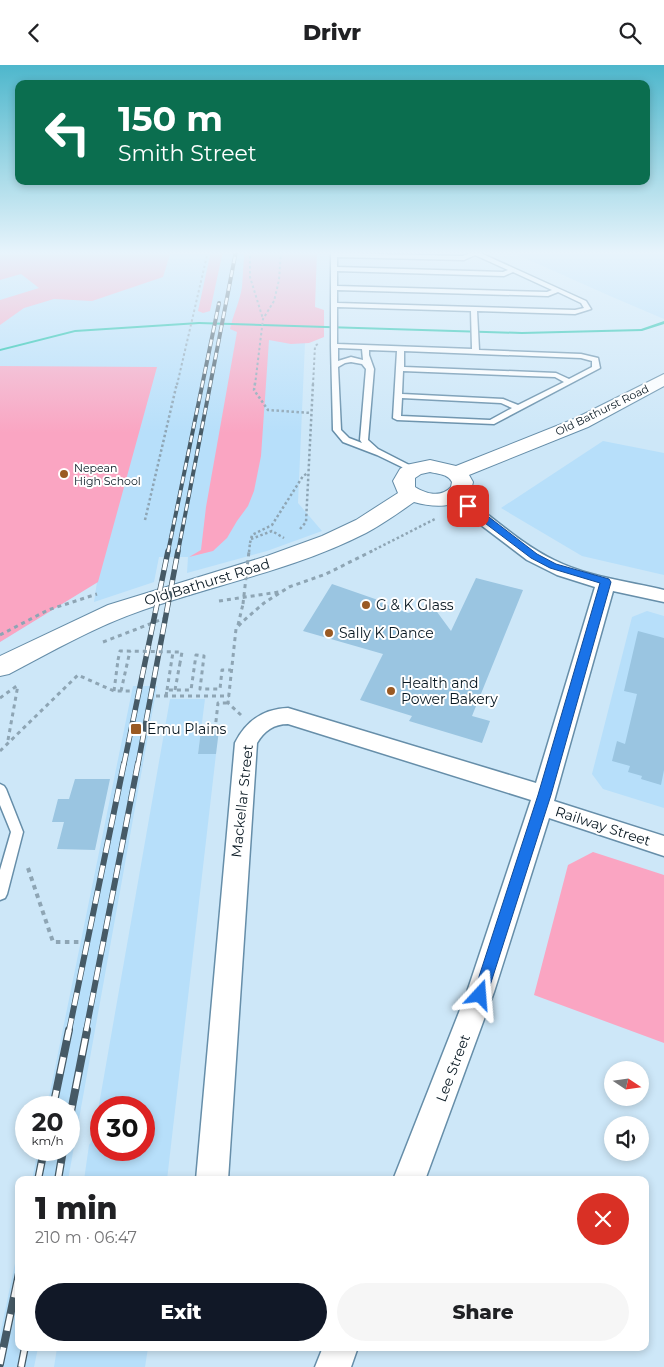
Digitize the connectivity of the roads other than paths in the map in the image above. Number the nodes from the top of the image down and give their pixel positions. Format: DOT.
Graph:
graph roads {
  1 [pos="334,312"];
  2 [pos="474,312"];
  3 [pos="334,346"];
  4 [pos="366,347"];
  5 [pos="401,349"];
  6 [pos="476,352"];
  7 [pos="369,365"];
  8 [pos="335,366"];
  9 [pos="400,369"];
  10 [pos="664,379"];
  11 [pos="570,382"];
  12 [pos="398,396"];
  13 [pos="517,408"];
  14 [pos="380,453"];
  15 [pos="413,469"];
  16 [pos="456,473"];
  17 [pos="412,494"];
  18 [pos="461,502"];
  19 [pos="606,582"];
  20 [pos="664,596"];
  21 [pos="0,667"];
  22 [pos="0,789"];
  23 [pos="543,800"];
  24 [pos="664,846"];
  25 [pos="0,894"];
  26 [pos="212,1176"];
  27 [pos="411,1176"];
  1 -- 3 [label="lane"];
  2 -- 6 [label="lane"];
  3 -- 4 [label="lane"];
  3 -- 8 [label="lane"];
  4 -- 5 [label="lane"];
  4 -- 7 [label="lane"];
  5 -- 6 [label="lane"];
  5 -- 9 [label="lane"];
  6 -- 11 [label="lane"];
  7 -- 8 [label="lane"];
  7 -- 14 [label="lane"];
  8 -- 14 [label="lane"];
  9 -- 11 [label="lane"];
  9 -- 12 [label="lane"];
  10 -- 16 [label="main road, Old Bathurst Road"];
  11 -- 13 [label="lane"];
  12 -- 13 [label="lane"];
  12 -- 13 [label="lane"];
  14 -- 15 [label="lane"];
  15 -- 16 [label="main road"];
  15 -- 17 [label="main road"];
  16 -- 18 [label="main road"];
  17 -- 18 [label="main road"];
  17 -- 21 [label="main road, Old Bathurst Road"];
  18 -- 19 [label="street"];
  19 -- 20 [label="street"];
  19 -- 23 [label="street, Lee Street"];
  22 -- 25 [label="lane"];
  23 -- 24 [label="street, Railway Street"];
  23 -- 26 [label="street, Mackellar Street"];
  23 -- 27 [label="street, Lee Street"];
}
